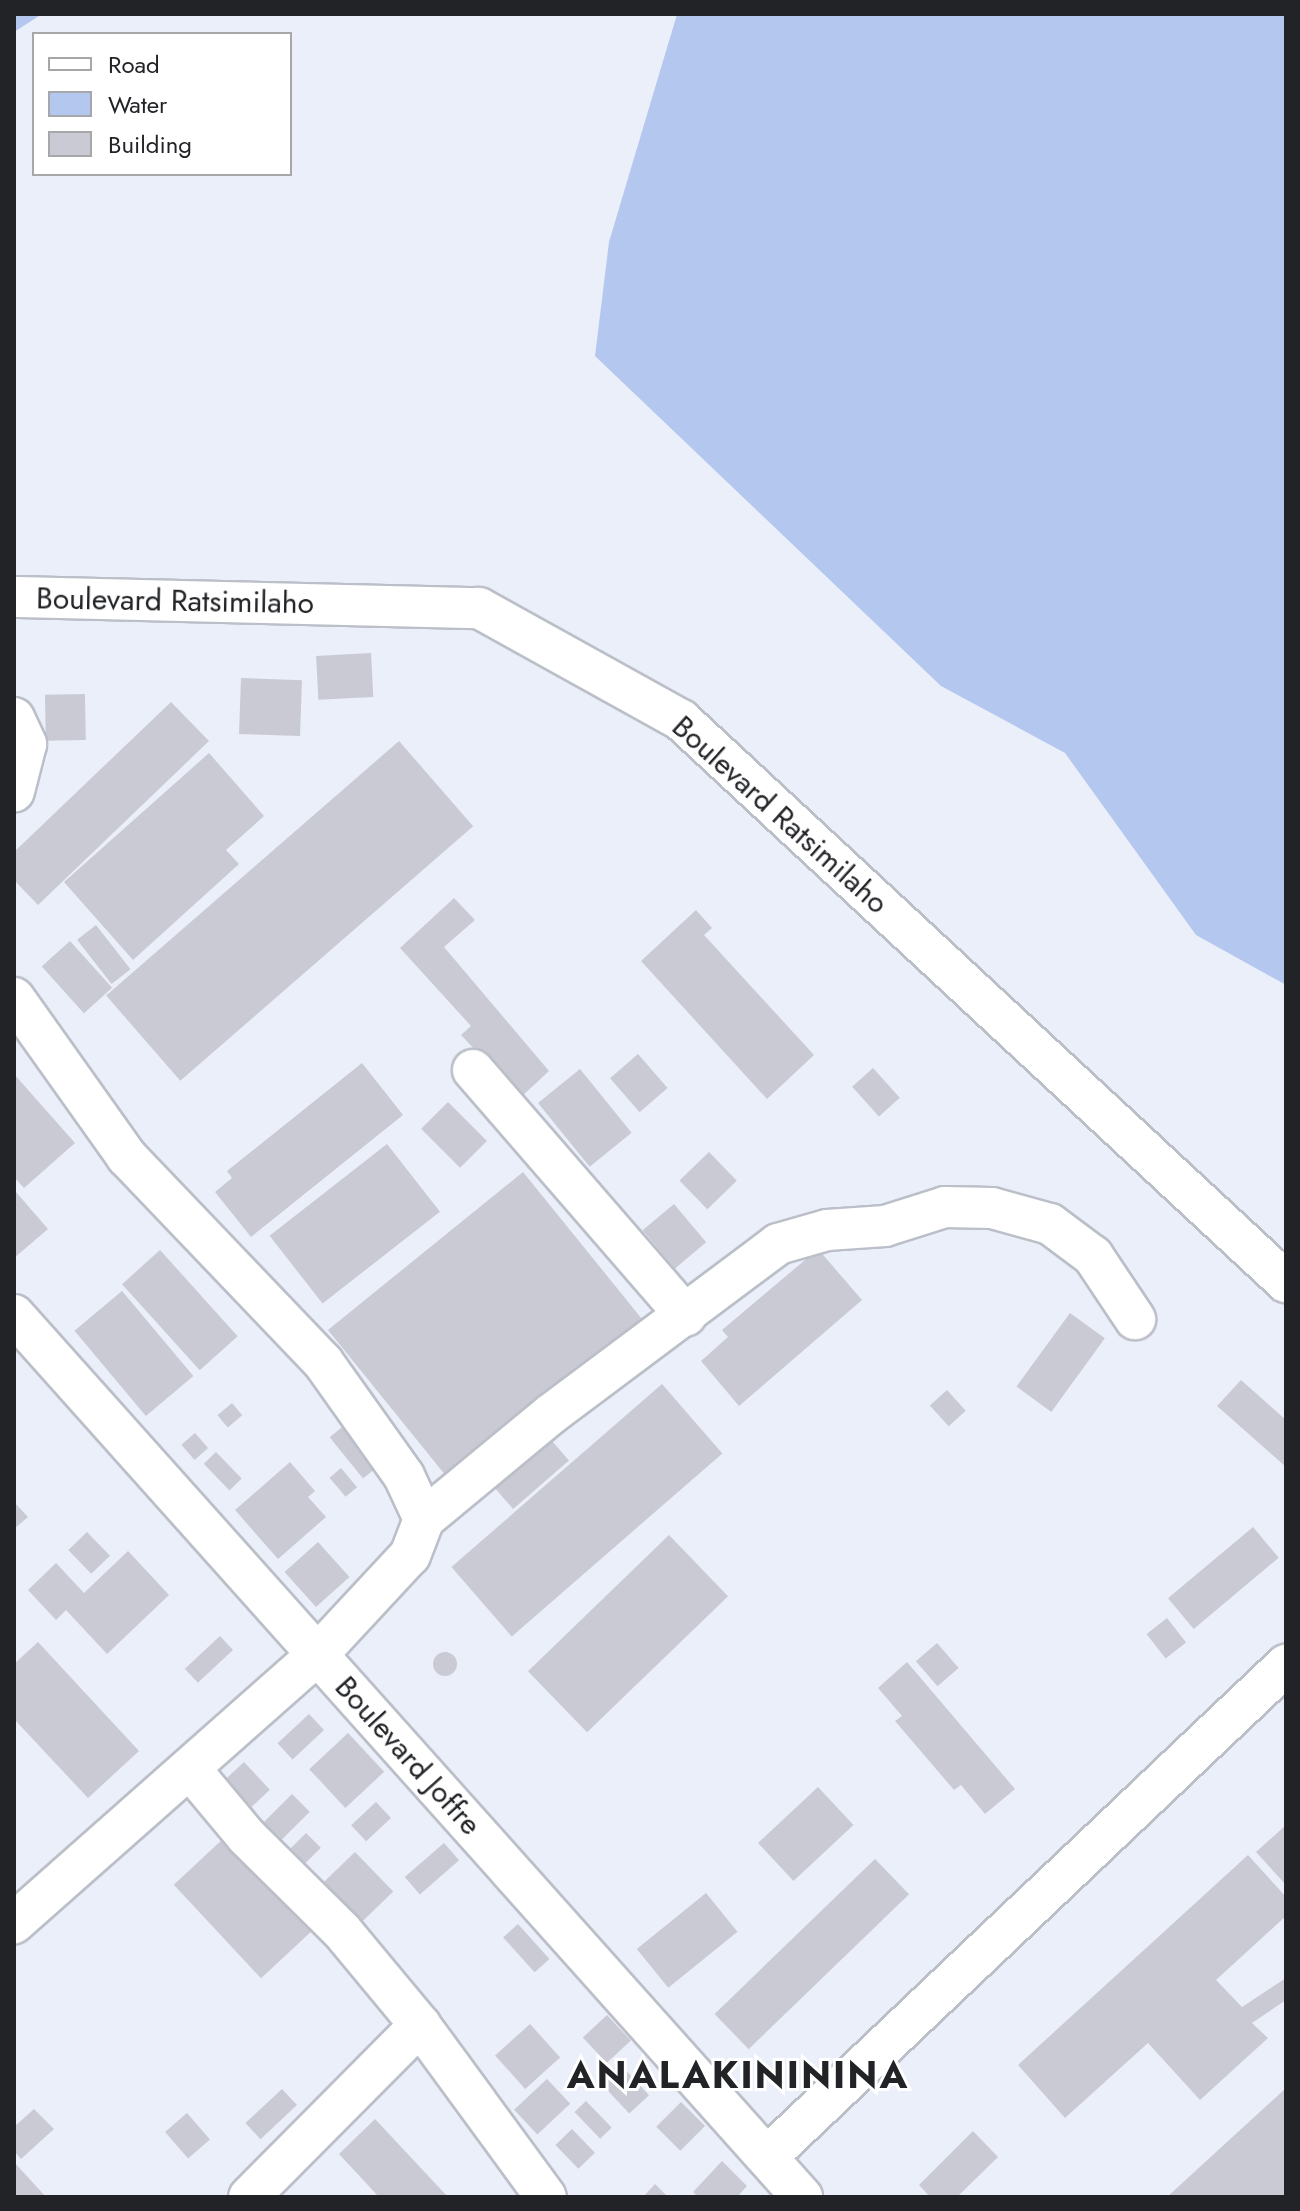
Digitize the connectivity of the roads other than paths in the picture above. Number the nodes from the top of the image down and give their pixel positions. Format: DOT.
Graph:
graph roads {
  1 [pos="14,597"];
  2 [pos="14,718"];
  3 [pos="14,791"];
  4 [pos="14,998"];
  5 [pos="473,1070"];
  6 [pos="1286,1282"];
  7 [pos="14,1315"];
  8 [pos="686,1316"];
  9 [pos="1135,1319"];
  10 [pos="424,1519"];
  11 [pos="317,1655"];
  12 [pos="1286,1665"];
  13 [pos="191,1770"];
  14 [pos="14,1923"];
  15 [pos="420,2025"];
  16 [pos="768,2156"];
  17 [pos="249,2197"];
  18 [pos="546,2197"];
  19 [pos="802,2197"];
  1 -- 6 [label="street, Boulevard Ratsimilaho"];
  2 -- 3 [label="street"];
  4 -- 10 [label="street"];
  5 -- 8 [label="street"];
  7 -- 11 [label="street, Boulevard Joffre"];
  8 -- 9 [label="street"];
  8 -- 10 [label="street"];
  10 -- 11 [label="street"];
  11 -- 13 [label="street"];
  11 -- 16 [label="street, Boulevard Joffre"];
  12 -- 16 [label="street"];
  13 -- 14 [label="street"];
  13 -- 15 [label="street"];
  15 -- 17 [label="street"];
  15 -- 18 [label="street"];
  16 -- 19 [label="street, Boulevard Joffre"];
}
